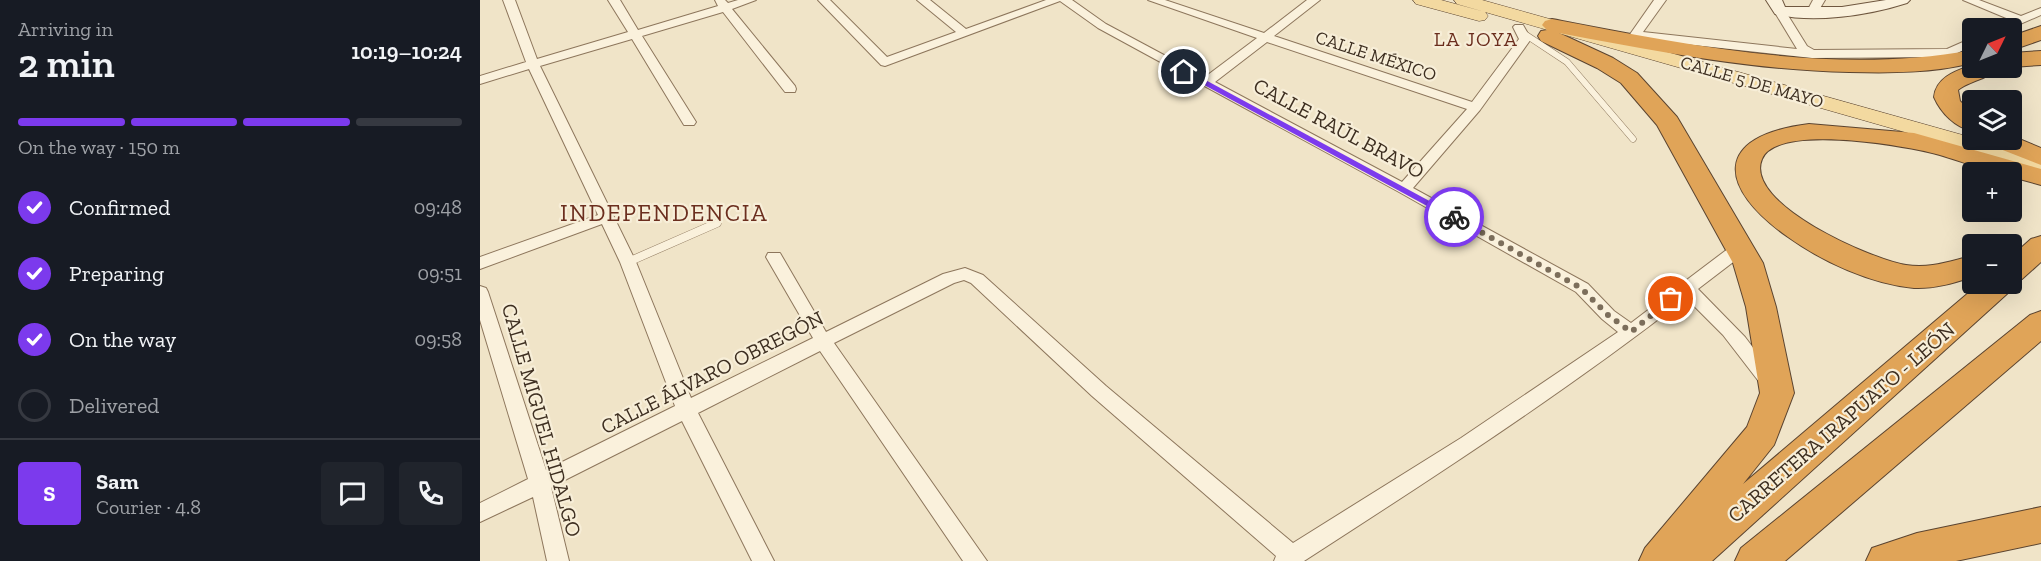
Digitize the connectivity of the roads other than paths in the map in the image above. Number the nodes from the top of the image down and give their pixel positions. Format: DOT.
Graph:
graph roads {
  1 [pos="509,0"];
  2 [pos="614,0"];
  3 [pos="750,0"];
  4 [pos="824,0"];
  5 [pos="923,0"];
  6 [pos="1056,0"];
  7 [pos="1065,0"];
  8 [pos="1154,0"];
  9 [pos="1314,0"];
  10 [pos="1422,0"];
  11 [pos="1463,0"];
  12 [pos="1660,0"];
  13 [pos="1902,0"];
  14 [pos="1969,0"];
  15 [pos="722,4"];
  16 [pos="1493,4"];
  17 [pos="1777,6"];
  18 [pos="1816,6"];
  19 [pos="2041,11"];
  20 [pos="2017,18"];
  21 [pos="2022,20"];
  22 [pos="1536,30"];
  23 [pos="2041,32"];
  24 [pos="964,33"];
  25 [pos="635,34"];
  26 [pos="1634,37"];
  27 [pos="1265,39"];
  28 [pos="2022,40"];
  29 [pos="1962,47"];
  30 [pos="1812,54"];
  31 [pos="1962,58"];
  32 [pos="2041,58"];
  33 [pos="2022,59"];
  34 [pos="533,64"];
  35 [pos="1962,75"];
  36 [pos="480,80"];
  37 [pos="1205,83"];
  38 [pos="790,89"];
  39 [pos="1475,107"];
  40 [pos="1962,115"];
  41 [pos="689,122"];
  42 [pos="1633,140"];
  43 [pos="1915,141"];
  44 [pos="2022,149"];
  45 [pos="2041,157"];
  46 [pos="2041,164"];
  47 [pos="2041,177"];
  48 [pos="1404,189"];
  49 [pos="608,217"];
  50 [pos="717,223"];
  51 [pos="2041,240"];
  52 [pos="2041,246"];
  53 [pos="2022,248"];
  54 [pos="1739,249"];
  55 [pos="774,257"];
  56 [pos="628,262"];
  57 [pos="480,263"];
  58 [pos="2022,263"];
  59 [pos="1962,269"];
  60 [pos="1685,288"];
  61 [pos="480,292"];
  62 [pos="1987,294"];
  63 [pos="2041,323"];
  64 [pos="1631,332"];
  65 [pos="823,341"];
  66 [pos="1777,393"];
  67 [pos="687,409"];
  68 [pos="540,484"];
  69 [pos="480,513"];
  70 [pos="2041,525"];
  71 [pos="1288,559"];
  72 [pos="558,561"];
  73 [pos="763,561"];
  74 [pos="976,561"];
  75 [pos="1659,561"];
  76 [pos="1683,561"];
  77 [pos="1755,561"];
  78 [pos="1886,561"];
  1 -- 34 [label="street"];
  2 -- 25 [label="street"];
  3 -- 15 [label="street"];
  4 -- 24 [label="street"];
  5 -- 24 [label="street"];
  6 -- 24 [label="street"];
  7 -- 37 [label="street, CALLE RAÚL BRAVO"];
  8 -- 27 [label="street, CALLE MÉXICO"];
  9 -- 27 [label="street"];
  10 -- 22 [label="main road, CALLE 5 DE MAYO"];
  11 -- 16 [label="main road, CALLE 5 DE MAYO"];
  12 -- 26 [label="street"];
  13 -- 18 [label="street"];
  14 -- 20 [label="street"];
  15 -- 25 [label="street"];
  15 -- 38 [label="street"];
  16 -- 22 [label="main road, CALLE 5 DE MAYO"];
  17 -- 18 [label="street"];
  17 -- 30 [label="street"];
  19 -- 21 [label="street"];
  22 -- 26 [label="highway"];
  22 -- 39 [label="street"];
  22 -- 42 [label="lane"];
  22 -- 43 [label="main road, CALLE 5 DE MAYO"];
  22 -- 46 [label="main road, CALLE 5 DE MAYO"];
  22 -- 54 [label="highway"];
  23 -- 28 [label="highway"];
  25 -- 34 [label="street"];
  25 -- 41 [label="street"];
  26 -- 30 [label="street"];
  26 -- 31 [label="highway"];
  27 -- 37 [label="street"];
  27 -- 39 [label="street, CALLE MÉXICO"];
  29 -- 30 [label="street"];
  32 -- 33 [label="highway"];
  34 -- 36 [label="street"];
  34 -- 49 [label="street"];
  35 -- 40 [label="highway"];
  37 -- 48 [label="street, CALLE RAÚL BRAVO"];
  39 -- 48 [label="street"];
  43 -- 47 [label="highway"];
  43 -- 59 [label="highway"];
  44 -- 45 [label="highway"];
  48 -- 64 [label="street, CALLE RAÚL BRAVO"];
  49 -- 56 [label="street"];
  49 -- 57 [label="street"];
  50 -- 56 [label="lane"];
  51 -- 53 [label="highway"];
  52 -- 58 [label="highway"];
  54 -- 60 [label="street"];
  54 -- 66 [label="highway"];
  55 -- 65 [label="street"];
  56 -- 67 [label="street"];
  60 -- 64 [label="street"];
  60 -- 66 [label="street"];
  61 -- 68 [label="street, CALLE MIGUEL HIDALGO"];
  62 -- 76 [label="highway, CARRETERA IRAPUATO - LEÓN"];
  63 -- 77 [label="highway"];
  64 -- 71 [label="street"];
  65 -- 67 [label="street, CALLE ÁLVARO OBREGÓN"];
  65 -- 71 [label="street, CALLE ÁLVARO OBREGÓN"];
  65 -- 74 [label="street"];
  66 -- 75 [label="highway"];
  67 -- 68 [label="street, CALLE ÁLVARO OBREGÓN"];
  67 -- 73 [label="street"];
  68 -- 69 [label="street, CALLE ÁLVARO OBREGÓN"];
  68 -- 72 [label="street, CALLE MIGUEL HIDALGO"];
  70 -- 78 [label="highway"];
}
